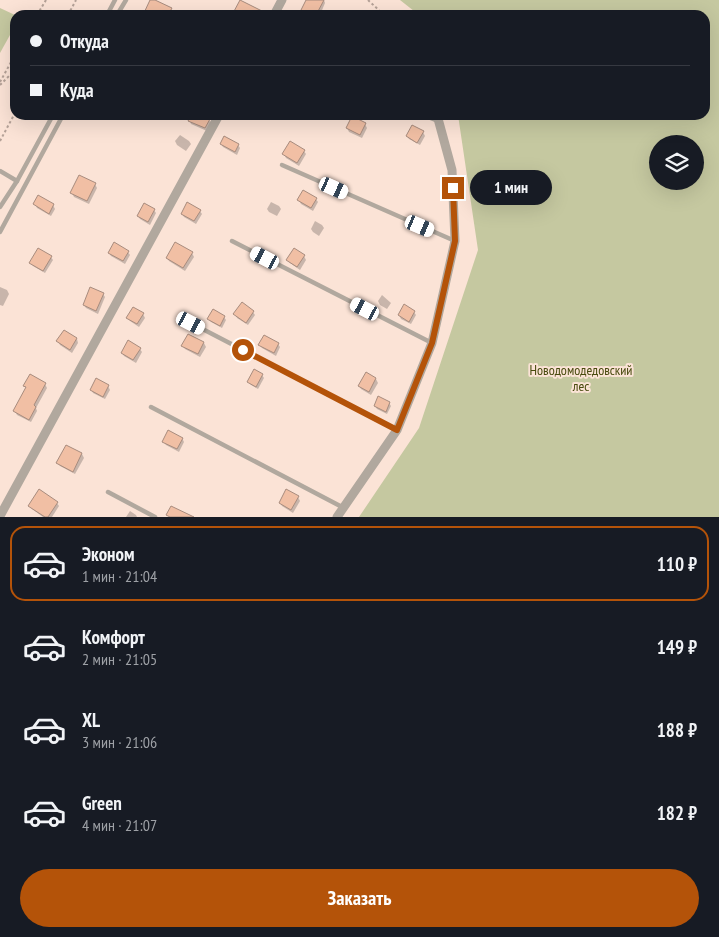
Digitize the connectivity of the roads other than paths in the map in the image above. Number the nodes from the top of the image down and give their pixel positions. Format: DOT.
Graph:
graph roads {
  1 [pos="49,120"];
  2 [pos="60,120"];
  3 [pos="216,120"];
  4 [pos="439,120"];
  5 [pos="282,165"];
  6 [pos="0,171"];
  7 [pos="17,181"];
  8 [pos="0,207"];
  9 [pos="0,232"];
  10 [pos="232,241"];
  11 [pos="455,241"];
  12 [pos="191,323"];
  13 [pos="432,343"];
  14 [pos="151,407"];
  15 [pos="397,430"];
  16 [pos="108,492"];
  17 [pos="344,508"];
  18 [pos="0,516"];
  19 [pos="154,517"];
  20 [pos="338,517"];
  1 -- 7 [label="lane"];
  2 -- 9 [label="lane"];
  3 -- 18 [label="street"];
  4 -- 11 [label="street"];
  5 -- 11 [label="lane"];
  6 -- 7 [label="lane"];
  7 -- 8 [label="lane"];
  10 -- 13 [label="lane"];
  11 -- 13 [label="street"];
  12 -- 15 [label="lane"];
  13 -- 15 [label="street"];
  14 -- 17 [label="lane"];
  15 -- 17 [label="street"];
  16 -- 19 [label="lane"];
  17 -- 20 [label="street"];
}
